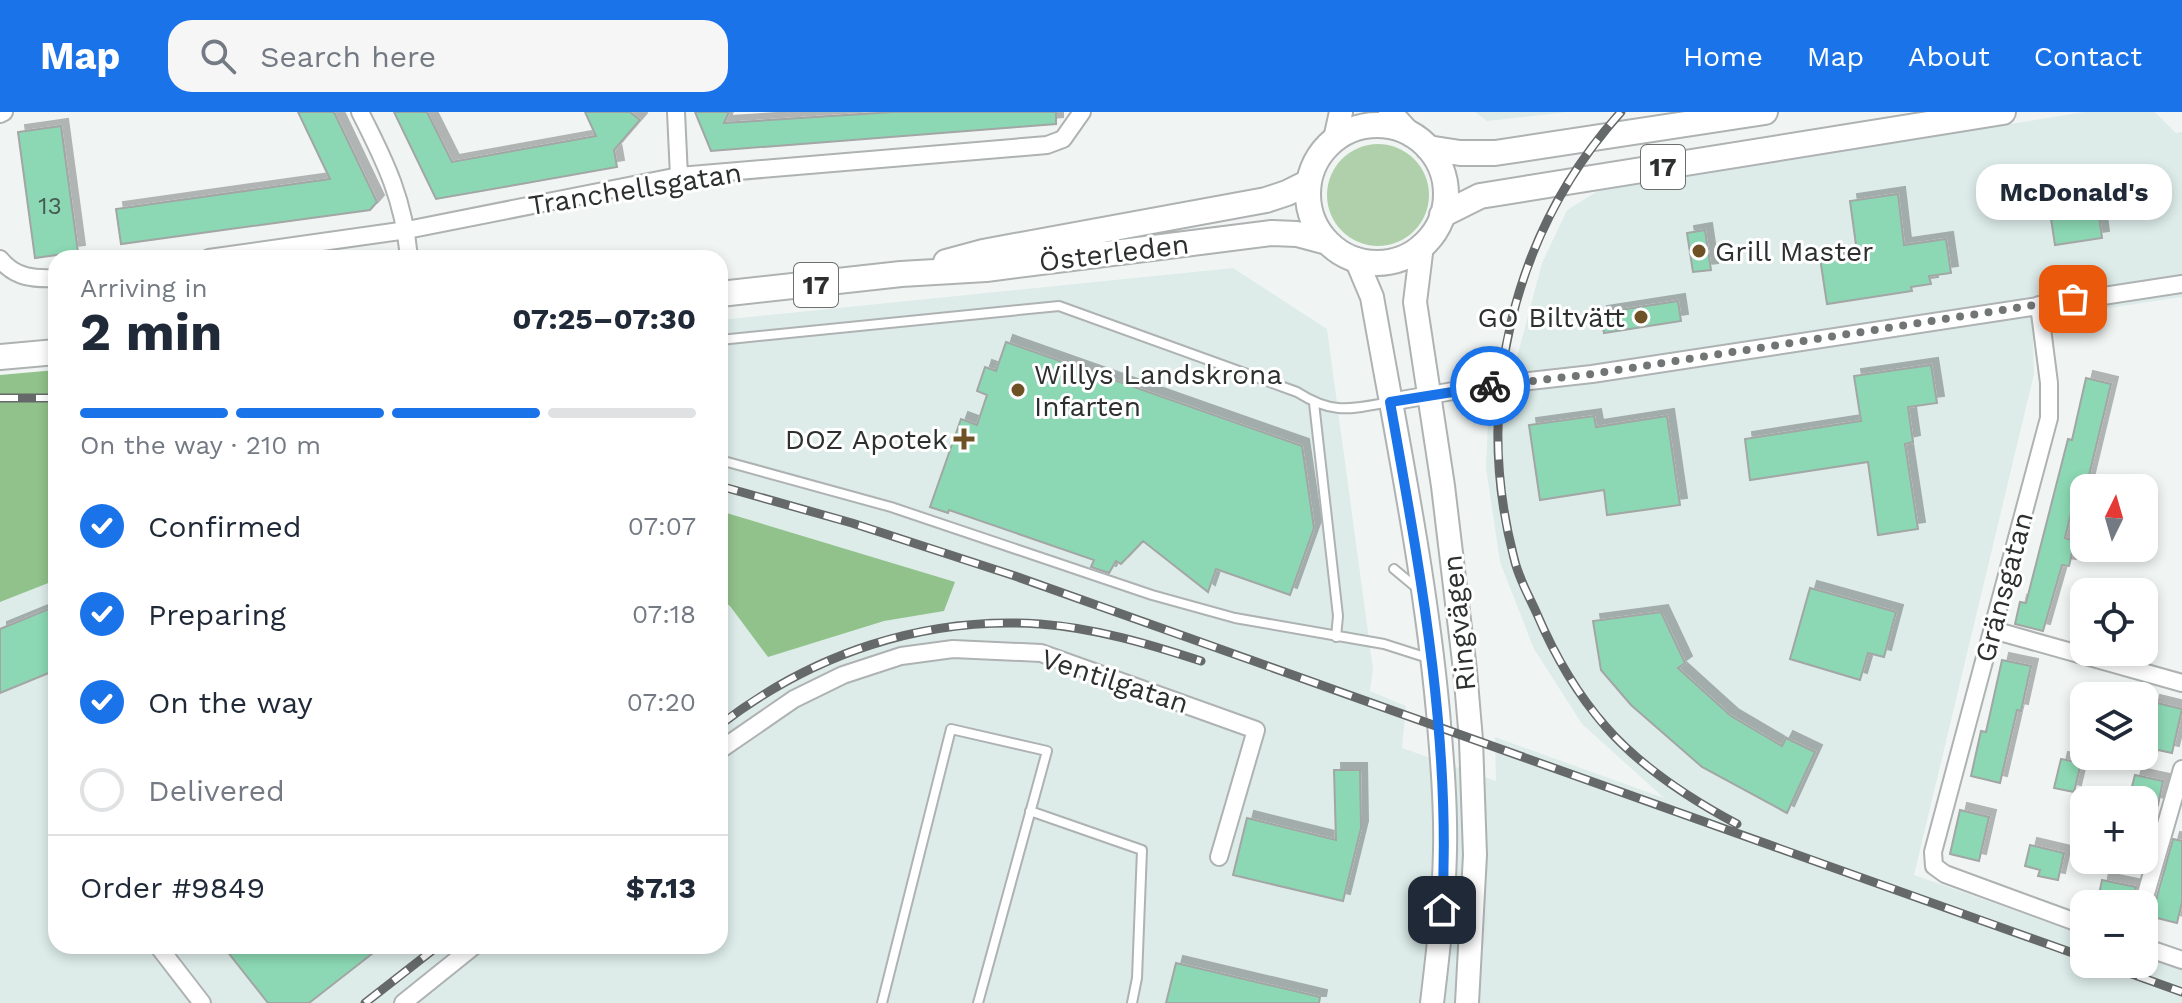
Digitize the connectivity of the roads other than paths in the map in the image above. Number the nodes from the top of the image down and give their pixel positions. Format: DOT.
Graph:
graph roads {
  1 [pos="360,112"];
  2 [pos="676,112"];
  3 [pos="1082,112"];
  4 [pos="1341,112"];
  5 [pos="1390,112"];
  6 [pos="1765,112"];
  7 [pos="2003,112"];
  8 [pos="1335,139"];
  9 [pos="1419,141"];
  10 [pos="679,176"];
  11 [pos="1309,182"];
  12 [pos="1442,215"];
  13 [pos="407,230"];
  14 [pos="1327,242"];
  15 [pos="1422,245"];
  16 [pos="266,250"];
  17 [pos="408,250"];
  18 [pos="0,259"];
  19 [pos="1356,259"];
  20 [pos="901,274"];
  21 [pos="48,278"];
  22 [pos="2182,284"];
  23 [pos="728,293"];
  24 [pos="2039,305"];
  25 [pos="728,339"];
  26 [pos="48,353"];
  27 [pos="0,357"];
  28 [pos="1429,396"];
  29 [pos="1390,402"];
  30 [pos="1314,403"];
  31 [pos="728,462"];
  32 [pos="1394,569"];
  33 [pos="1424,596"];
  34 [pos="1993,630"];
  35 [pos="1336,637"];
  36 [pos="1433,660"];
  37 [pos="2182,683"];
  38 [pos="728,744"];
  39 [pos="2182,769"];
  40 [pos="1030,811"];
  41 [pos="1219,857"];
  42 [pos="2147,890"];
  43 [pos="2070,920"];
  44 [pos="2158,952"];
  45 [pos="164,954"];
  46 [pos="464,954"];
  47 [pos="2182,960"];
  48 [pos="202,1003"];
  49 [pos="403,1003"];
  50 [pos="882,1003"];
  51 [pos="978,1003"];
  52 [pos="1132,1003"];
  53 [pos="1432,1003"];
  54 [pos="1467,1003"];
  1 -- 13 [label="street"];
  2 -- 10 [label="street"];
  3 -- 10 [label="street, Tranchellsgatan"];
  4 -- 8 [label="main road"];
  5 -- 9 [label="main road"];
  6 -- 9 [label="main road, 17"];
  7 -- 12 [label="main road, 17"];
  8 -- 9 [label="main road, 17"];
  8 -- 11 [label="main road"];
  9 -- 12 [label="main road"];
  10 -- 13 [label="street, Tranchellsgatan"];
  11 -- 14 [label="main road"];
  11 -- 20 [label="main road, Österleden / 17"];
  12 -- 15 [label="main road, 17"];
  13 -- 16 [label="street, Tranchellsgatan"];
  13 -- 17 [label="street"];
  14 -- 19 [label="main road, 17"];
  14 -- 20 [label="main road, Österleden / 17"];
  15 -- 19 [label="main road, 17"];
  15 -- 28 [label="main road, Ringvägen"];
  18 -- 21 [label="street"];
  19 -- 29 [label="main road, Ringvägen"];
  20 -- 23 [label="main road, Österleden / 17"];
  22 -- 24 [label="street"];
  24 -- 28 [label="street"];
  24 -- 34 [label="street, Gränsgatan"];
  25 -- 30 [label="lane"];
  26 -- 27 [label="main road"];
  28 -- 29 [label="street"];
  28 -- 54 [label="main road, Ringvägen"];
  29 -- 30 [label="lane"];
  29 -- 33 [label="main road, Ringvägen"];
  30 -- 35 [label="lane"];
  31 -- 35 [label="lane"];
  32 -- 33 [label="lane"];
  33 -- 36 [label="main road, Ringvägen"];
  34 -- 37 [label="street"];
  34 -- 43 [label="street, Gränsgatan"];
  35 -- 36 [label="lane"];
  36 -- 53 [label="main road, Ringvägen"];
  38 -- 41 [label="street, Ventilgatan"];
  39 -- 42 [label="street"];
  40 -- 50 [label="lane"];
  40 -- 51 [label="lane"];
  40 -- 52 [label="lane"];
  44 -- 47 [label="street"];
  45 -- 48 [label="street"];
  46 -- 49 [label="street"];
}
